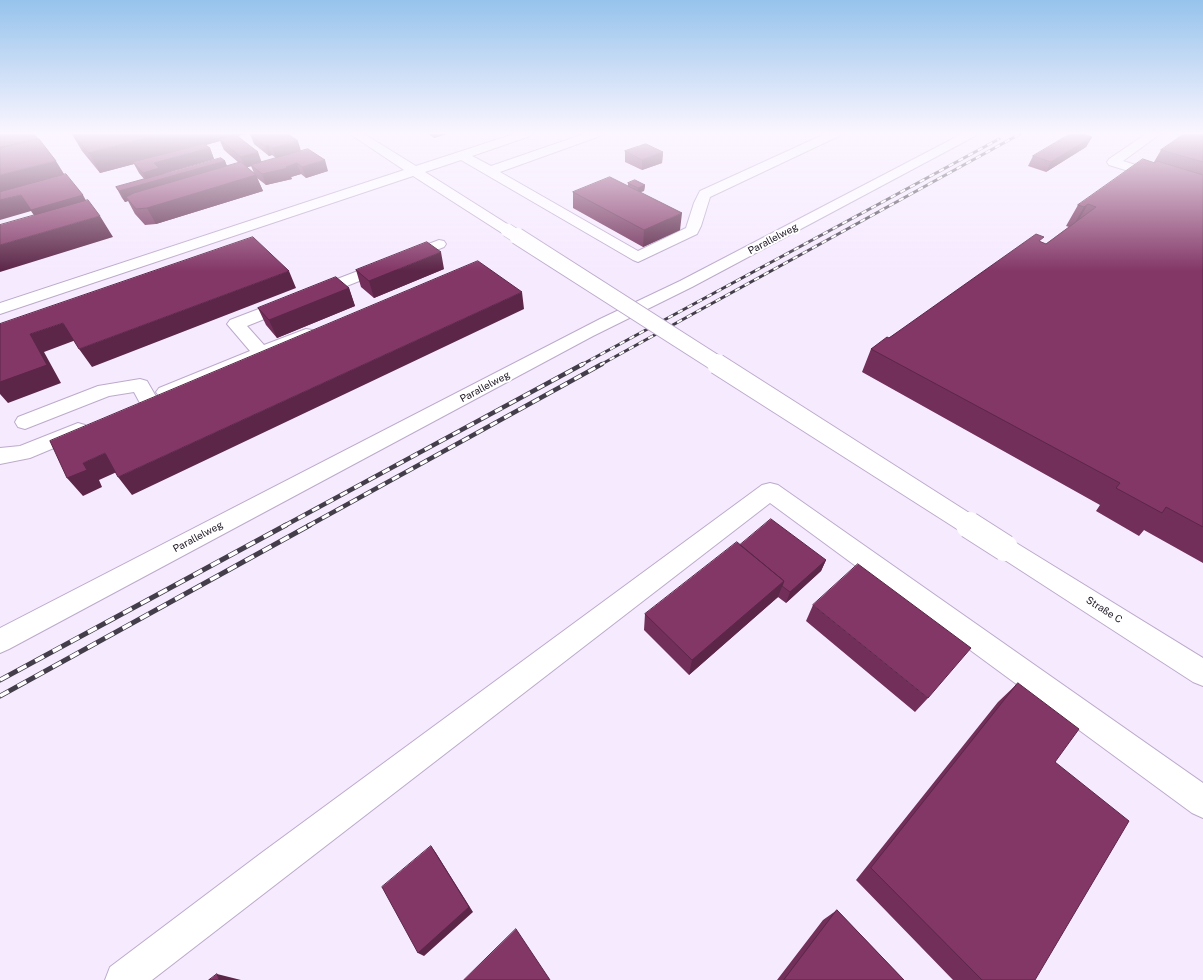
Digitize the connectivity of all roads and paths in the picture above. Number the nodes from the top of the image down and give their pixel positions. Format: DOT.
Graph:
graph roads {
  1 [pos="388,180"];
  2 [pos="428,180"];
  3 [pos="504,180"];
  4 [pos="736,180"];
  5 [pos="884,180"];
  6 [pos="1170,180"];
  7 [pos="1203,190"];
  8 [pos="439,244"];
  9 [pos="0,309"];
  10 [pos="319,329"];
  11 [pos="261,352"];
  12 [pos="25,422"];
  13 [pos="96,422"];
  14 [pos="3,458"];
  15 [pos="0,641"];
  16 [pos="1203,673"];
  17 [pos="1203,802"];
  18 [pos="123,980"];
  1 -- 9 [label="street"];
  2 -- 16 [label="street, Straße C, bridge"];
  3 -- 4 [label="street"];
  5 -- 15 [label="street, Parallelweg"];
  6 -- 7 [label="street"];
  8 -- 11 [label="street"];
  10 -- 11 [label="street"];
  11 -- 12 [label="street"];
  13 -- 14 [label="street"];
  17 -- 18 [label="street"];
}
